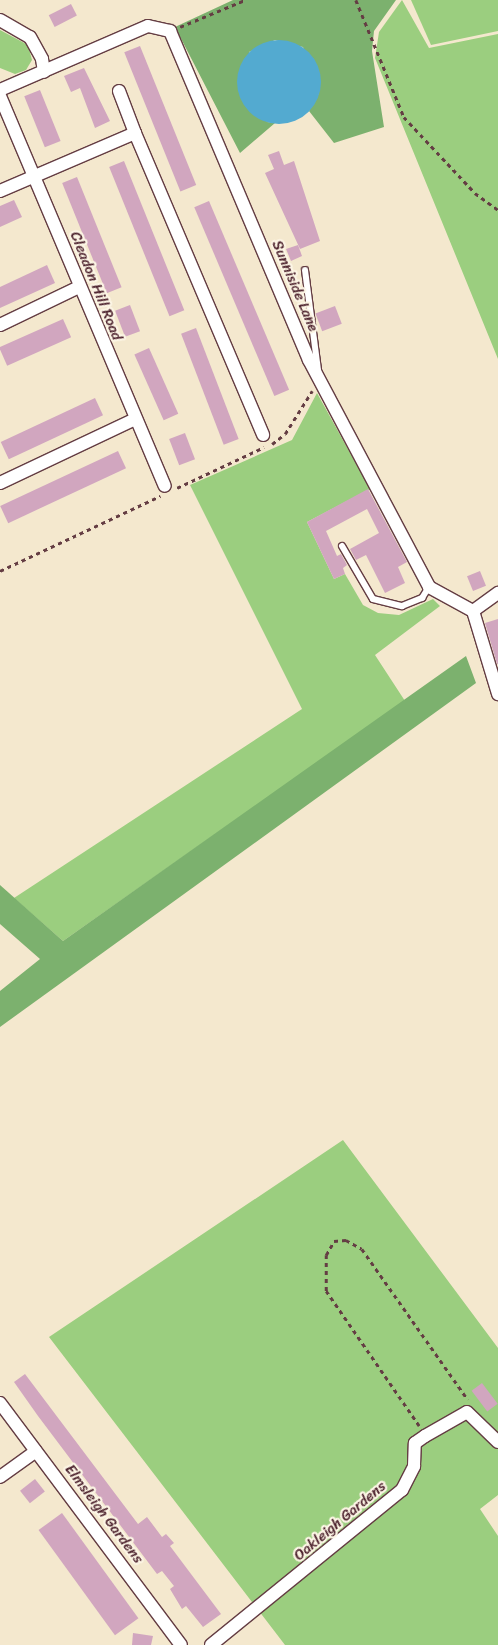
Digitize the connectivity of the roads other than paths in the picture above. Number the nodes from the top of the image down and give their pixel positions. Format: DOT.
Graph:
graph roads {
  1 [pos="0,20"];
  2 [pos="44,72"];
  3 [pos="0,90"];
  4 [pos="119,91"];
  5 [pos="0,96"];
  6 [pos="135,132"];
  7 [pos="34,175"];
  8 [pos="0,191"];
  9 [pos="305,270"];
  10 [pos="80,287"];
  11 [pos="0,325"];
  12 [pos="318,376"];
  13 [pos="133,420"];
  14 [pos="263,435"];
  15 [pos="0,483"];
  16 [pos="165,486"];
  17 [pos="342,546"];
  18 [pos="430,587"];
  19 [pos="498,593"];
  20 [pos="473,611"];
  21 [pos="498,694"];
  22 [pos="0,1403"];
  23 [pos="498,1442"];
  24 [pos="36,1451"];
  25 [pos="0,1477"];
  26 [pos="181,1645"];
  27 [pos="211,1645"];
  1 -- 2 [label="street"];
  2 -- 3 [label="street"];
  2 -- 12 [label="street, Sunniside Lane"];
  4 -- 6 [label="street"];
  5 -- 7 [label="street, Cleadon Hill Road"];
  6 -- 7 [label="street"];
  6 -- 14 [label="street"];
  7 -- 8 [label="street"];
  7 -- 10 [label="street, Cleadon Hill Road"];
  9 -- 12 [label="lane"];
  10 -- 11 [label="street"];
  10 -- 13 [label="street, Cleadon Hill Road"];
  12 -- 18 [label="street, Sunniside Lane"];
  13 -- 15 [label="street"];
  13 -- 16 [label="street, Cleadon Hill Road"];
  17 -- 18 [label="lane"];
  18 -- 20 [label="street"];
  19 -- 20 [label="street"];
  20 -- 21 [label="street"];
  22 -- 24 [label="street, Elmsleigh Gardens"];
  23 -- 27 [label="street, Oakleigh Gardens"];
  24 -- 25 [label="street"];
  24 -- 26 [label="street, Elmsleigh Gardens"];
}
